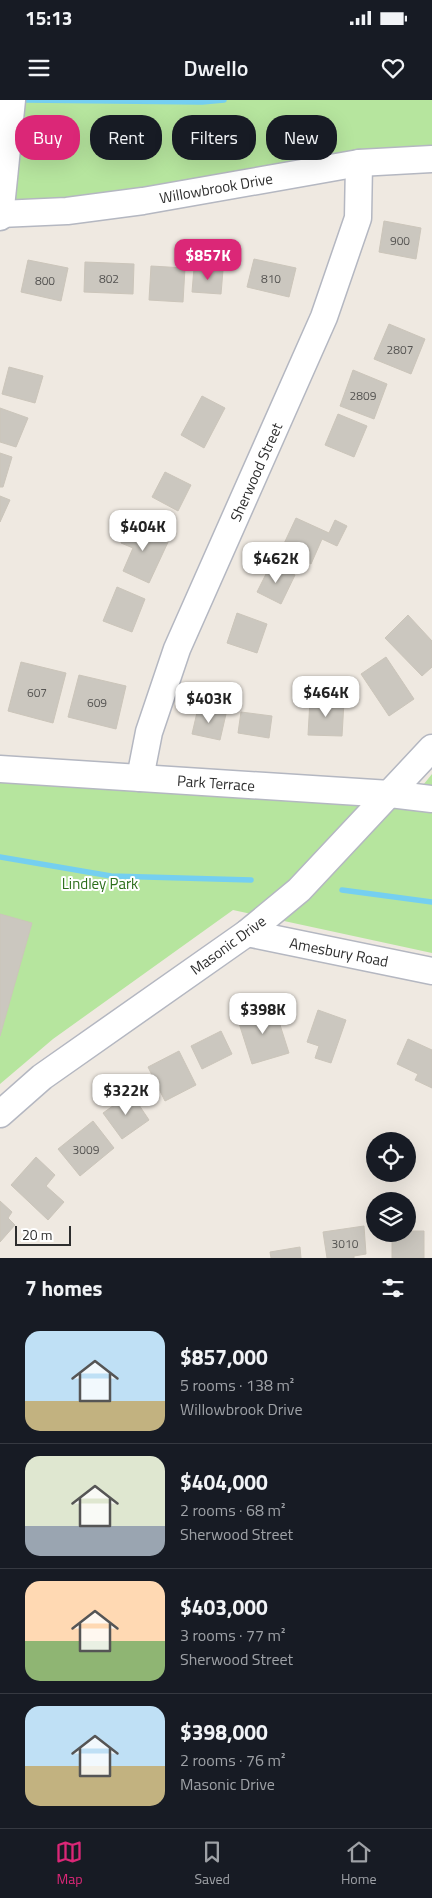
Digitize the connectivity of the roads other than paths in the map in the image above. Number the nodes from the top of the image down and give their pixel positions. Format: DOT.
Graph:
graph roads {
  1 [pos="12,106"];
  2 [pos="432,158"];
  3 [pos="359,163"];
  4 [pos="0,215"];
  5 [pos="432,748"];
  6 [pos="0,769"];
  7 [pos="140,778"];
  8 [pos="390,794"];
  9 [pos="432,799"];
  10 [pos="247,933"];
  11 [pos="432,971"];
  12 [pos="0,1114"];
  1 -- 4 [label="street"];
  2 -- 3 [label="street, Willowbrook Drive"];
  3 -- 4 [label="street, Willowbrook Drive"];
  3 -- 7 [label="street, Sherwood Street"];
  5 -- 8 [label="street, Masonic Drive"];
  6 -- 7 [label="street, Park Terrace"];
  7 -- 8 [label="street, Park Terrace"];
  8 -- 9 [label="street, Park Terrace"];
  8 -- 10 [label="street, Masonic Drive"];
  10 -- 11 [label="street, Amesbury Road"];
  10 -- 12 [label="street, Masonic Drive"];
}
